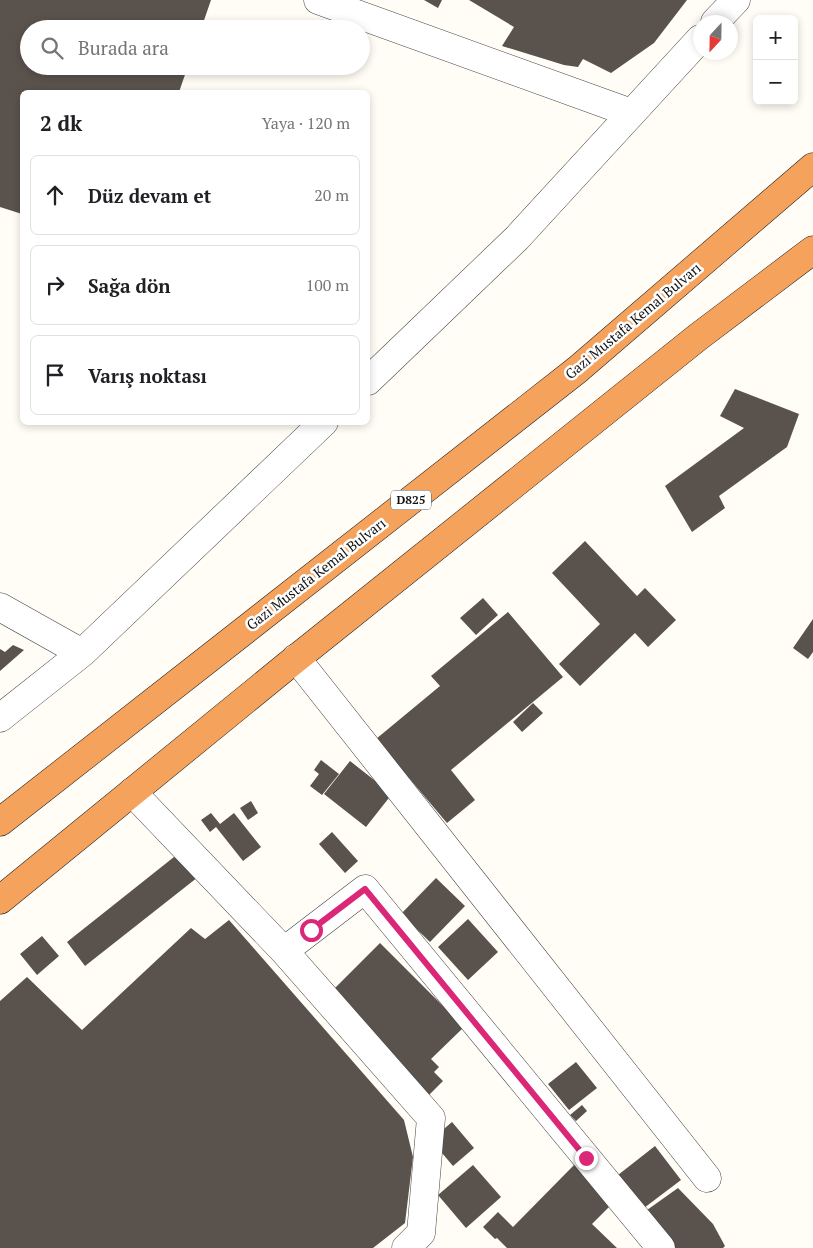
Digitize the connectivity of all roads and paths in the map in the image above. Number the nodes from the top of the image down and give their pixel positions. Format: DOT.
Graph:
graph roads {
  1 [pos="318,0"];
  2 [pos="736,0"];
  3 [pos="722,15"];
  4 [pos="693,46"];
  5 [pos="631,113"];
  6 [pos="813,167"];
  7 [pos="813,250"];
  8 [pos="370,379"];
  9 [pos="321,425"];
  10 [pos="0,607"];
  11 [pos="82,653"];
  12 [pos="296,658"];
  13 [pos="0,718"];
  14 [pos="132,792"];
  15 [pos="0,822"];
  16 [pos="0,900"];
  17 [pos="284,951"];
  18 [pos="707,1178"];
  19 [pos="406,1248"];
  20 [pos="660,1248"];
  1 -- 5 [label="street"];
  2 -- 3 [label="street"];
  4 -- 5 [label="street"];
  5 -- 8 [label="street"];
  6 -- 15 [label="highway, Gazi Mustafa Kemal Bulvarı / D825"];
  7 -- 12 [label="highway"];
  9 -- 11 [label="street"];
  10 -- 11 [label="street"];
  11 -- 13 [label="street"];
  12 -- 14 [label="highway"];
  12 -- 18 [label="street"];
  14 -- 16 [label="highway"];
  14 -- 17 [label="street"];
  17 -- 19 [label="street"];
  17 -- 20 [label="street"];
}
